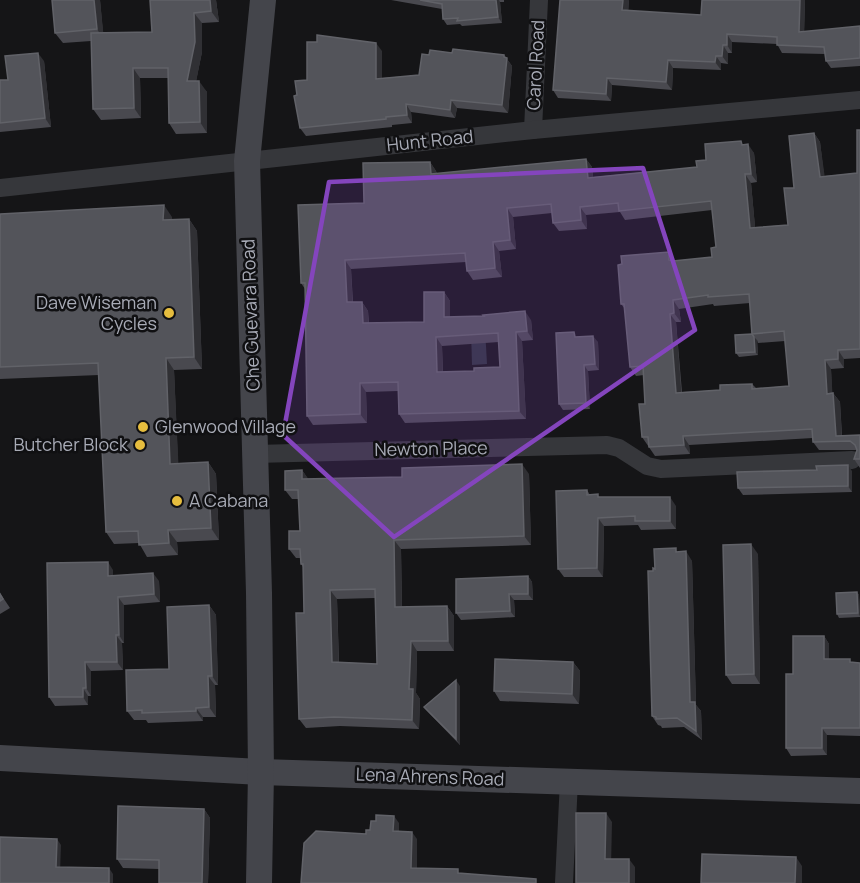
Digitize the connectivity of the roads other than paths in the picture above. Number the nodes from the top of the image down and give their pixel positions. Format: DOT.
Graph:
graph roads {
  1 [pos="263,0"];
  2 [pos="539,0"];
  3 [pos="860,100"];
  4 [pos="533,130"];
  5 [pos="247,161"];
  6 [pos="0,188"];
  7 [pos="255,454"];
  8 [pos="852,460"];
  9 [pos="0,758"];
  10 [pos="261,772"];
  11 [pos="569,781"];
  12 [pos="860,791"];
  13 [pos="259,883"];
  14 [pos="564,883"];
  1 -- 5 [label="main road, Che Guevara Road"];
  2 -- 4 [label="street, Carol Road"];
  3 -- 4 [label="street, Hunt Road"];
  4 -- 5 [label="street, Hunt Road"];
  5 -- 6 [label="street, Hunt Road"];
  5 -- 7 [label="main road, Che Guevara Road"];
  7 -- 8 [label="street, Newton Place"];
  7 -- 10 [label="main road, Che Guevara Road"];
  9 -- 10 [label="main road, Lena Ahrens Road"];
  10 -- 11 [label="main road, Lena Ahrens Road"];
  10 -- 13 [label="main road, Che Guevara Road"];
  11 -- 12 [label="main road, Lena Ahrens Road"];
  11 -- 14 [label="street"];
}
